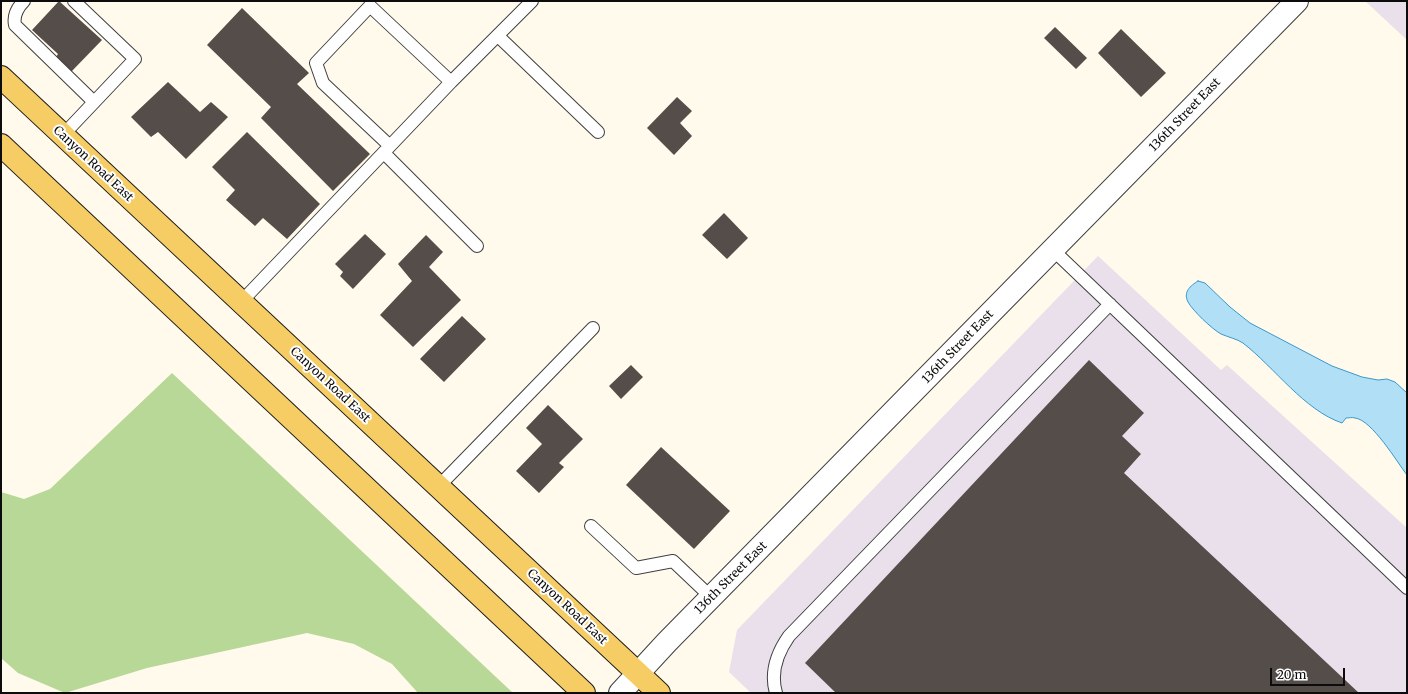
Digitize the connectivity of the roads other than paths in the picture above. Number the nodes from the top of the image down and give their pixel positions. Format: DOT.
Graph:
graph roads {
  1 [pos="24,1"];
  2 [pos="74,1"];
  3 [pos="532,1"];
  4 [pos="1297,1"];
  5 [pos="498,36"];
  6 [pos="1,77"];
  7 [pos="452,82"];
  8 [pos="94,102"];
  9 [pos="598,132"];
  10 [pos="63,135"];
  11 [pos="1,145"];
  12 [pos="387,150"];
  13 [pos="477,246"];
  14 [pos="1053,250"];
  15 [pos="241,302"];
  16 [pos="1110,304"];
  17 [pos="593,328"];
  18 [pos="438,487"];
  19 [pos="591,526"];
  20 [pos="1407,588"];
  21 [pos="712,598"];
  22 [pos="638,673"];
  23 [pos="584,693"];
  24 [pos="620,693"];
  25 [pos="659,693"];
  26 [pos="776,693"];
  1 -- 8 [label="lane"];
  2 -- 8 [label="lane"];
  3 -- 5 [label="lane"];
  4 -- 14 [label="street, 136th Street East"];
  5 -- 7 [label="lane"];
  5 -- 9 [label="lane"];
  6 -- 10 [label="main road, Canyon Road East"];
  7 -- 12 [label="lane"];
  7 -- 12 [label="lane"];
  8 -- 10 [label="lane"];
  10 -- 15 [label="main road, Canyon Road East"];
  11 -- 23 [label="main road"];
  12 -- 13 [label="lane"];
  12 -- 15 [label="lane"];
  14 -- 16 [label="lane"];
  14 -- 21 [label="street, 136th Street East"];
  15 -- 18 [label="main road, Canyon Road East"];
  16 -- 20 [label="lane"];
  16 -- 26 [label="lane"];
  17 -- 18 [label="lane"];
  18 -- 22 [label="main road, Canyon Road East"];
  19 -- 21 [label="lane"];
  21 -- 22 [label="street, 136th Street East"];
  22 -- 24 [label="street, 136th Street East"];
  22 -- 25 [label="main road, Canyon Road East"];
}
